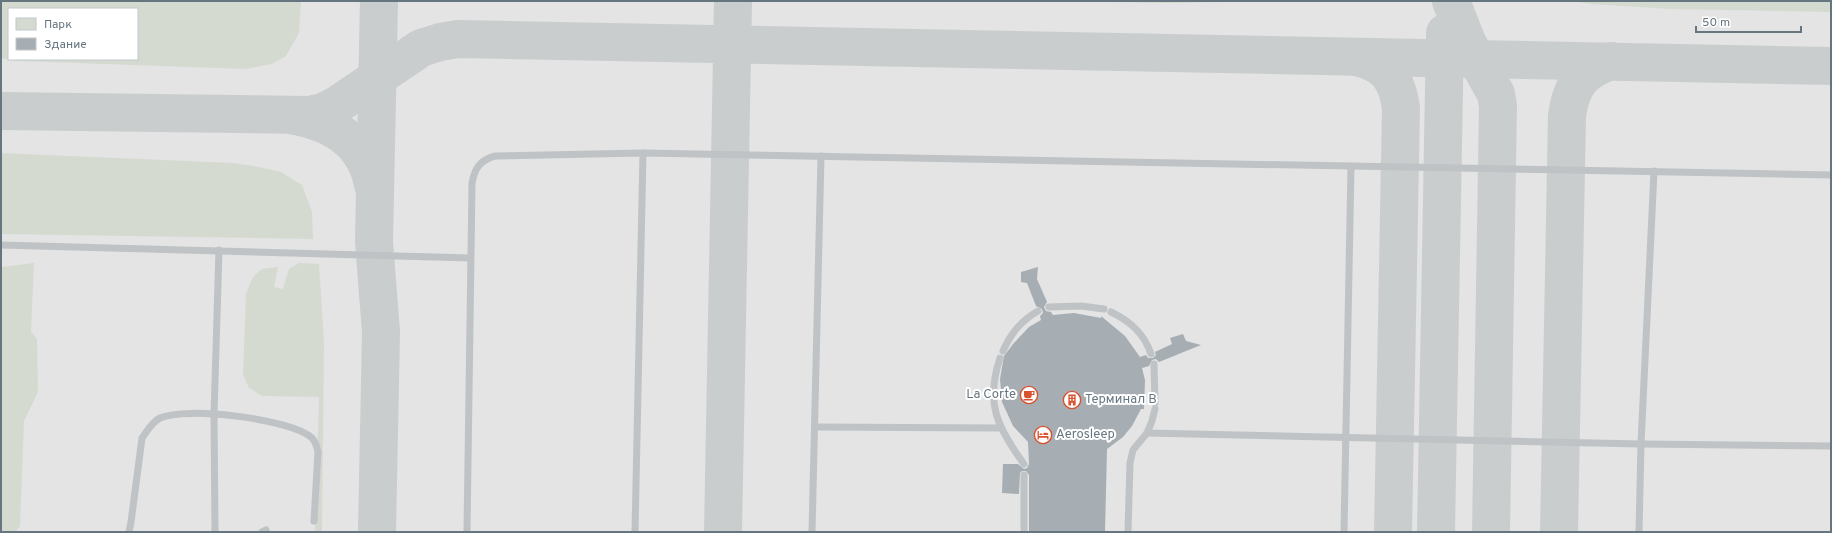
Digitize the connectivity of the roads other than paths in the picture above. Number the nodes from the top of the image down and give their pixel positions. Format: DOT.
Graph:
graph roads {
  1 [pos="643,153"];
  2 [pos="821,156"];
  3 [pos="1351,166"];
  4 [pos="1654,172"];
  5 [pos="1831,175"];
  6 [pos="1,245"];
  7 [pos="219,250"];
  8 [pos="470,258"];
  9 [pos="1049,308"];
  10 [pos="1038,311"];
  11 [pos="1003,351"];
  12 [pos="1151,354"];
  13 [pos="1000,358"];
  14 [pos="1154,364"];
  15 [pos="214,414"];
  16 [pos="815,427"];
  17 [pos="1000,428"];
  18 [pos="1146,433"];
  19 [pos="1346,437"];
  20 [pos="1642,444"];
  21 [pos="1831,446"];
  22 [pos="1024,464"];
  23 [pos="1024,475"];
  24 [pos="314,521"];
  25 [pos="128,532"];
  26 [pos="215,532"];
  27 [pos="467,532"];
  28 [pos="635,532"];
  29 [pos="812,532"];
  30 [pos="1024,532"];
  31 [pos="1128,532"];
  32 [pos="1344,532"];
  33 [pos="1639,532"];
  1 -- 2 [label="lane"];
  1 -- 8 [label="lane"];
  1 -- 28 [label="lane"];
  2 -- 3 [label="lane"];
  2 -- 16 [label="lane"];
  3 -- 4 [label="lane"];
  3 -- 19 [label="lane"];
  4 -- 5 [label="lane"];
  4 -- 20 [label="lane"];
  6 -- 7 [label="lane"];
  7 -- 8 [label="lane"];
  7 -- 15 [label="lane"];
  8 -- 27 [label="lane"];
  9 -- 12 [label="lane"];
  10 -- 11 [label="lane"];
  13 -- 17 [label="lane"];
  14 -- 18 [label="lane"];
  15 -- 24 [label="lane"];
  15 -- 25 [label="lane"];
  15 -- 26 [label="lane"];
  16 -- 17 [label="lane"];
  16 -- 29 [label="lane"];
  17 -- 22 [label="lane"];
  18 -- 19 [label="lane"];
  18 -- 31 [label="lane"];
  19 -- 20 [label="lane"];
  19 -- 32 [label="lane"];
  20 -- 21 [label="lane"];
  20 -- 33 [label="lane"];
  23 -- 30 [label="lane"];
}
